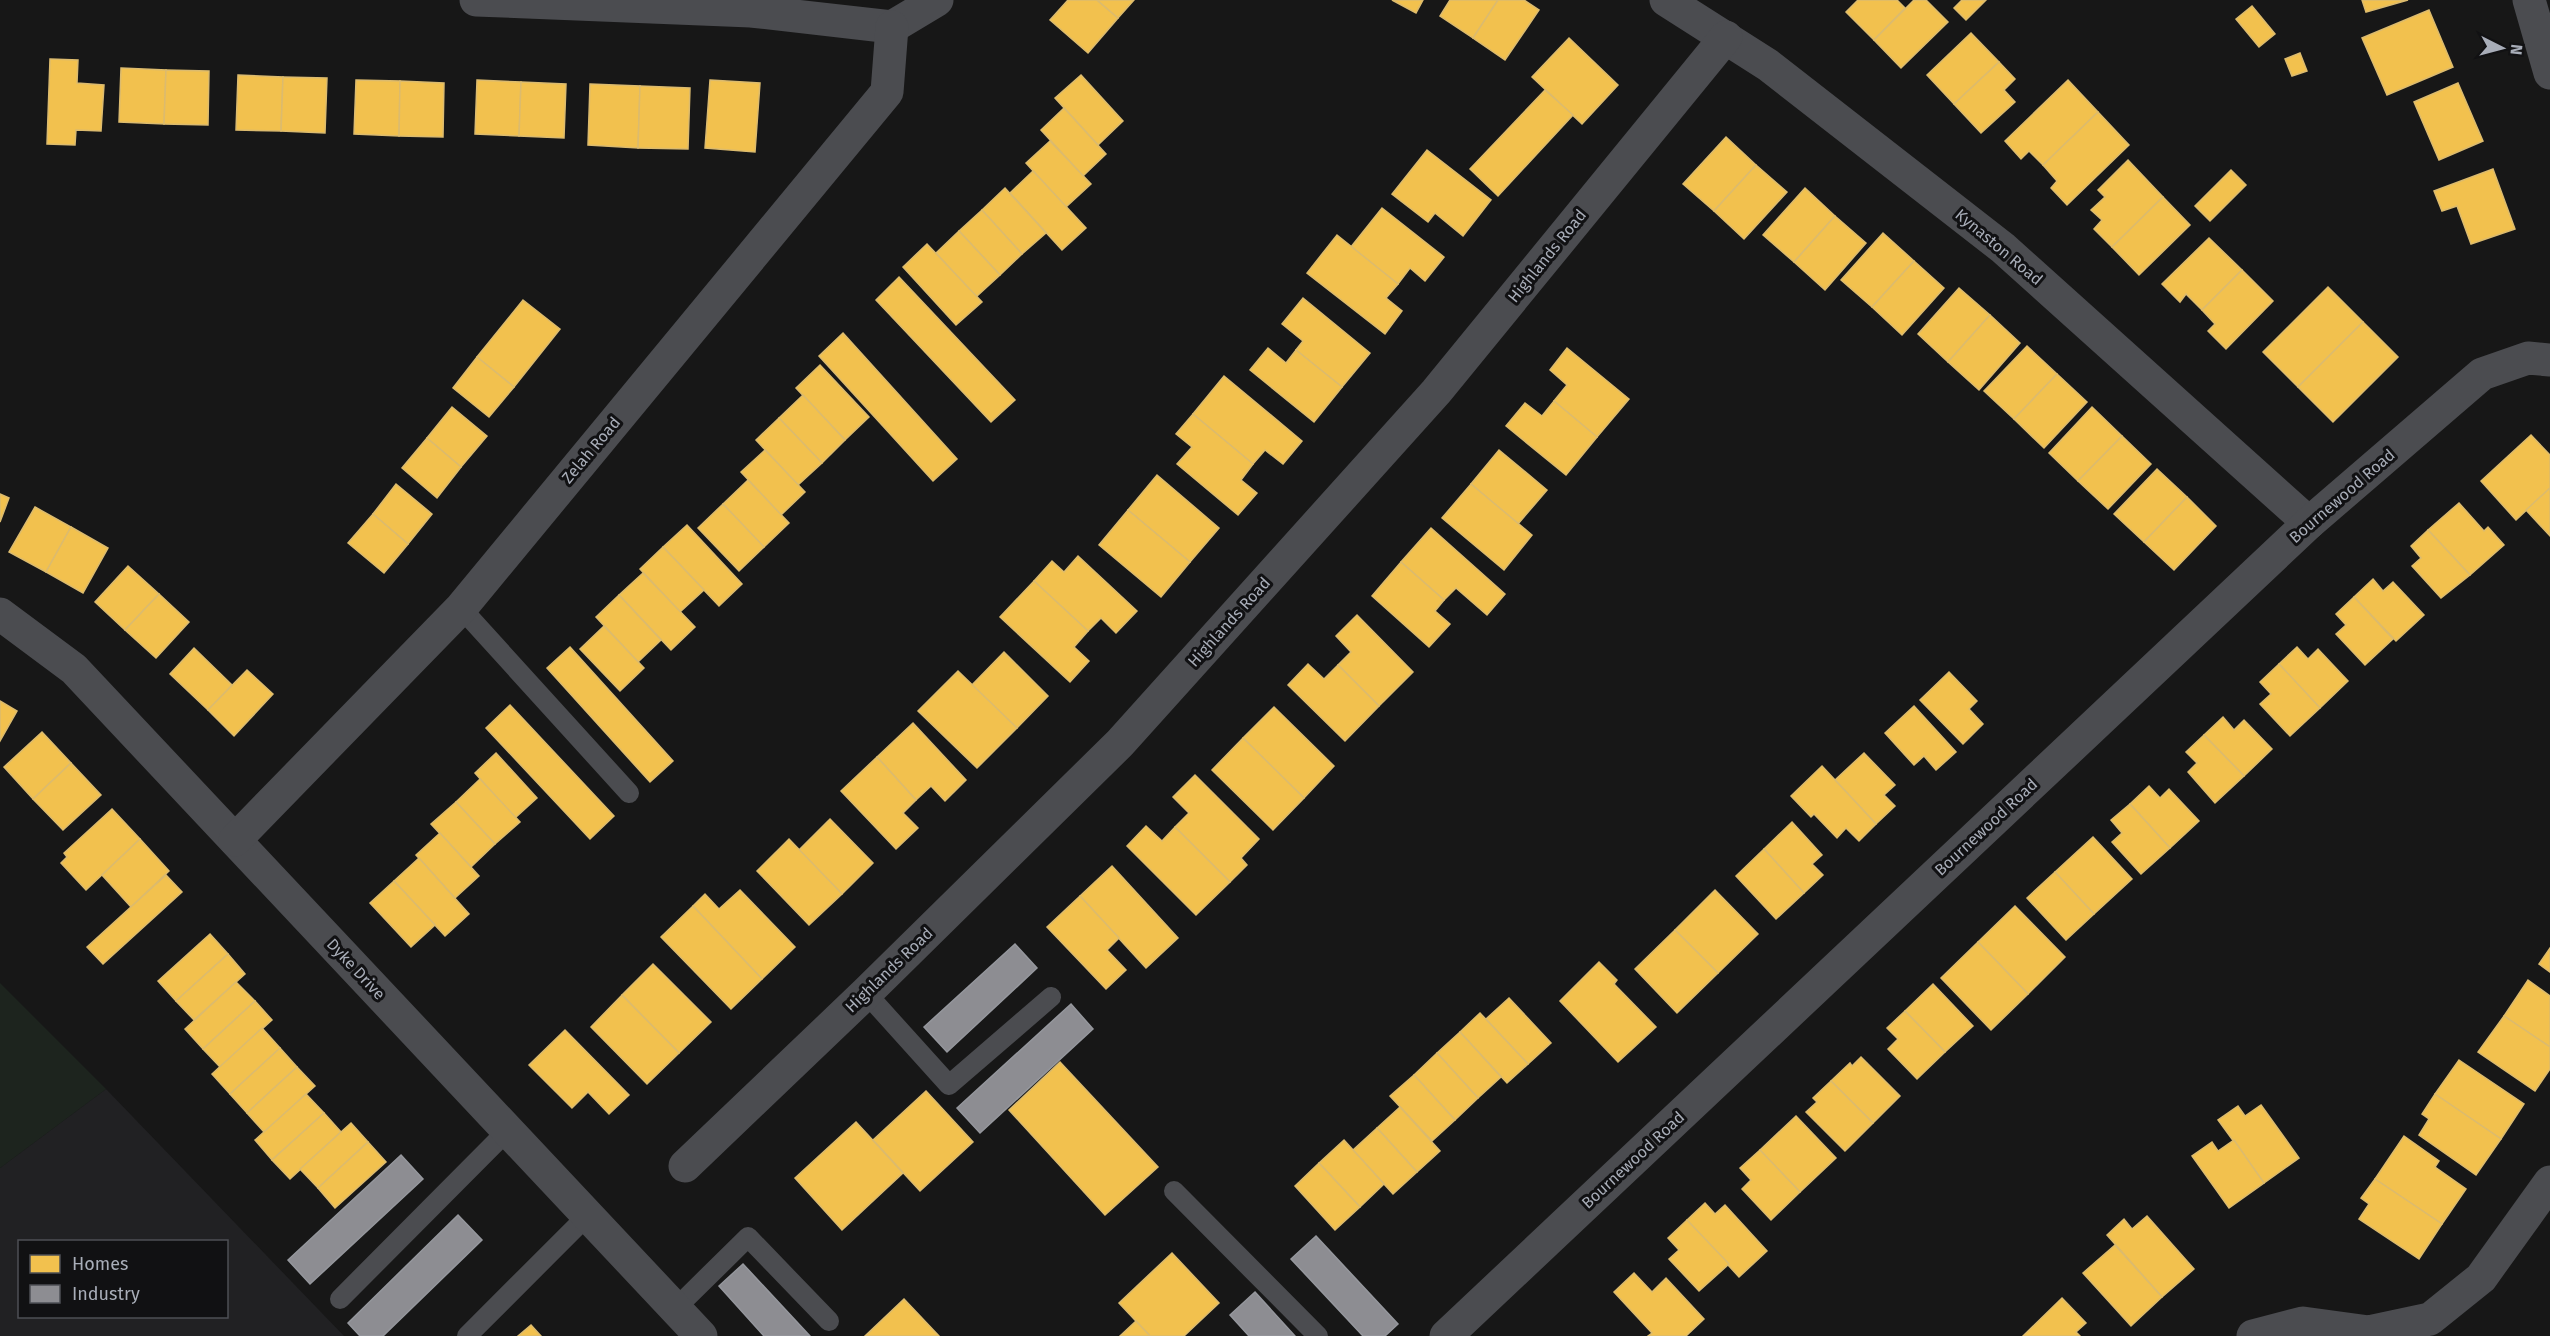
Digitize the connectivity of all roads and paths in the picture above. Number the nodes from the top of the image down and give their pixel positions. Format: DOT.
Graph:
graph roads {
  1 [pos="476,0"];
  2 [pos="937,0"];
  3 [pos="1666,0"];
  4 [pos="2529,0"];
  5 [pos="892,27"];
  6 [pos="1726,37"];
  7 [pos="2550,73"];
  8 [pos="2550,360"];
  9 [pos="2309,523"];
  10 [pos="461,608"];
  11 [pos="0,614"];
  12 [pos="629,793"];
  13 [pos="236,840"];
  14 [pos="866,993"];
  15 [pos="1051,997"];
  16 [pos="507,1131"];
  17 [pos="685,1166"];
  18 [pos="2550,1182"];
  19 [pos="1174,1191"];
  20 [pos="587,1216"];
  21 [pos="340,1299"];
  22 [pos="675,1309"];
  23 [pos="829,1321"];
  24 [pos="467,1336"];
  25 [pos="701,1336"];
  26 [pos="1318,1336"];
  27 [pos="1446,1336"];
  28 [pos="2253,1336"];
  1 -- 5 [label="street"];
  2 -- 5 [label="street"];
  3 -- 6 [label="street, Kynaston Road"];
  4 -- 7 [label="street"];
  5 -- 10 [label="street, Zelah Road"];
  6 -- 9 [label="street, Kynaston Road"];
  6 -- 14 [label="street, Highlands Road"];
  8 -- 9 [label="street, Bournewood Road"];
  9 -- 27 [label="street, Bournewood Road"];
  10 -- 12 [label="lane"];
  10 -- 13 [label="street, Zelah Road"];
  11 -- 13 [label="street, Dyke Drive"];
  13 -- 16 [label="street, Dyke Drive"];
  14 -- 15 [label="lane"];
  14 -- 17 [label="street, Highlands Road"];
  16 -- 20 [label="street, Dyke Drive"];
  16 -- 21 [label="lane"];
  18 -- 28 [label="street"];
  19 -- 26 [label="lane"];
  20 -- 22 [label="street, Dyke Drive"];
  20 -- 24 [label="lane"];
  22 -- 23 [label="lane"];
  22 -- 25 [label="street, Dyke Drive"];
}
